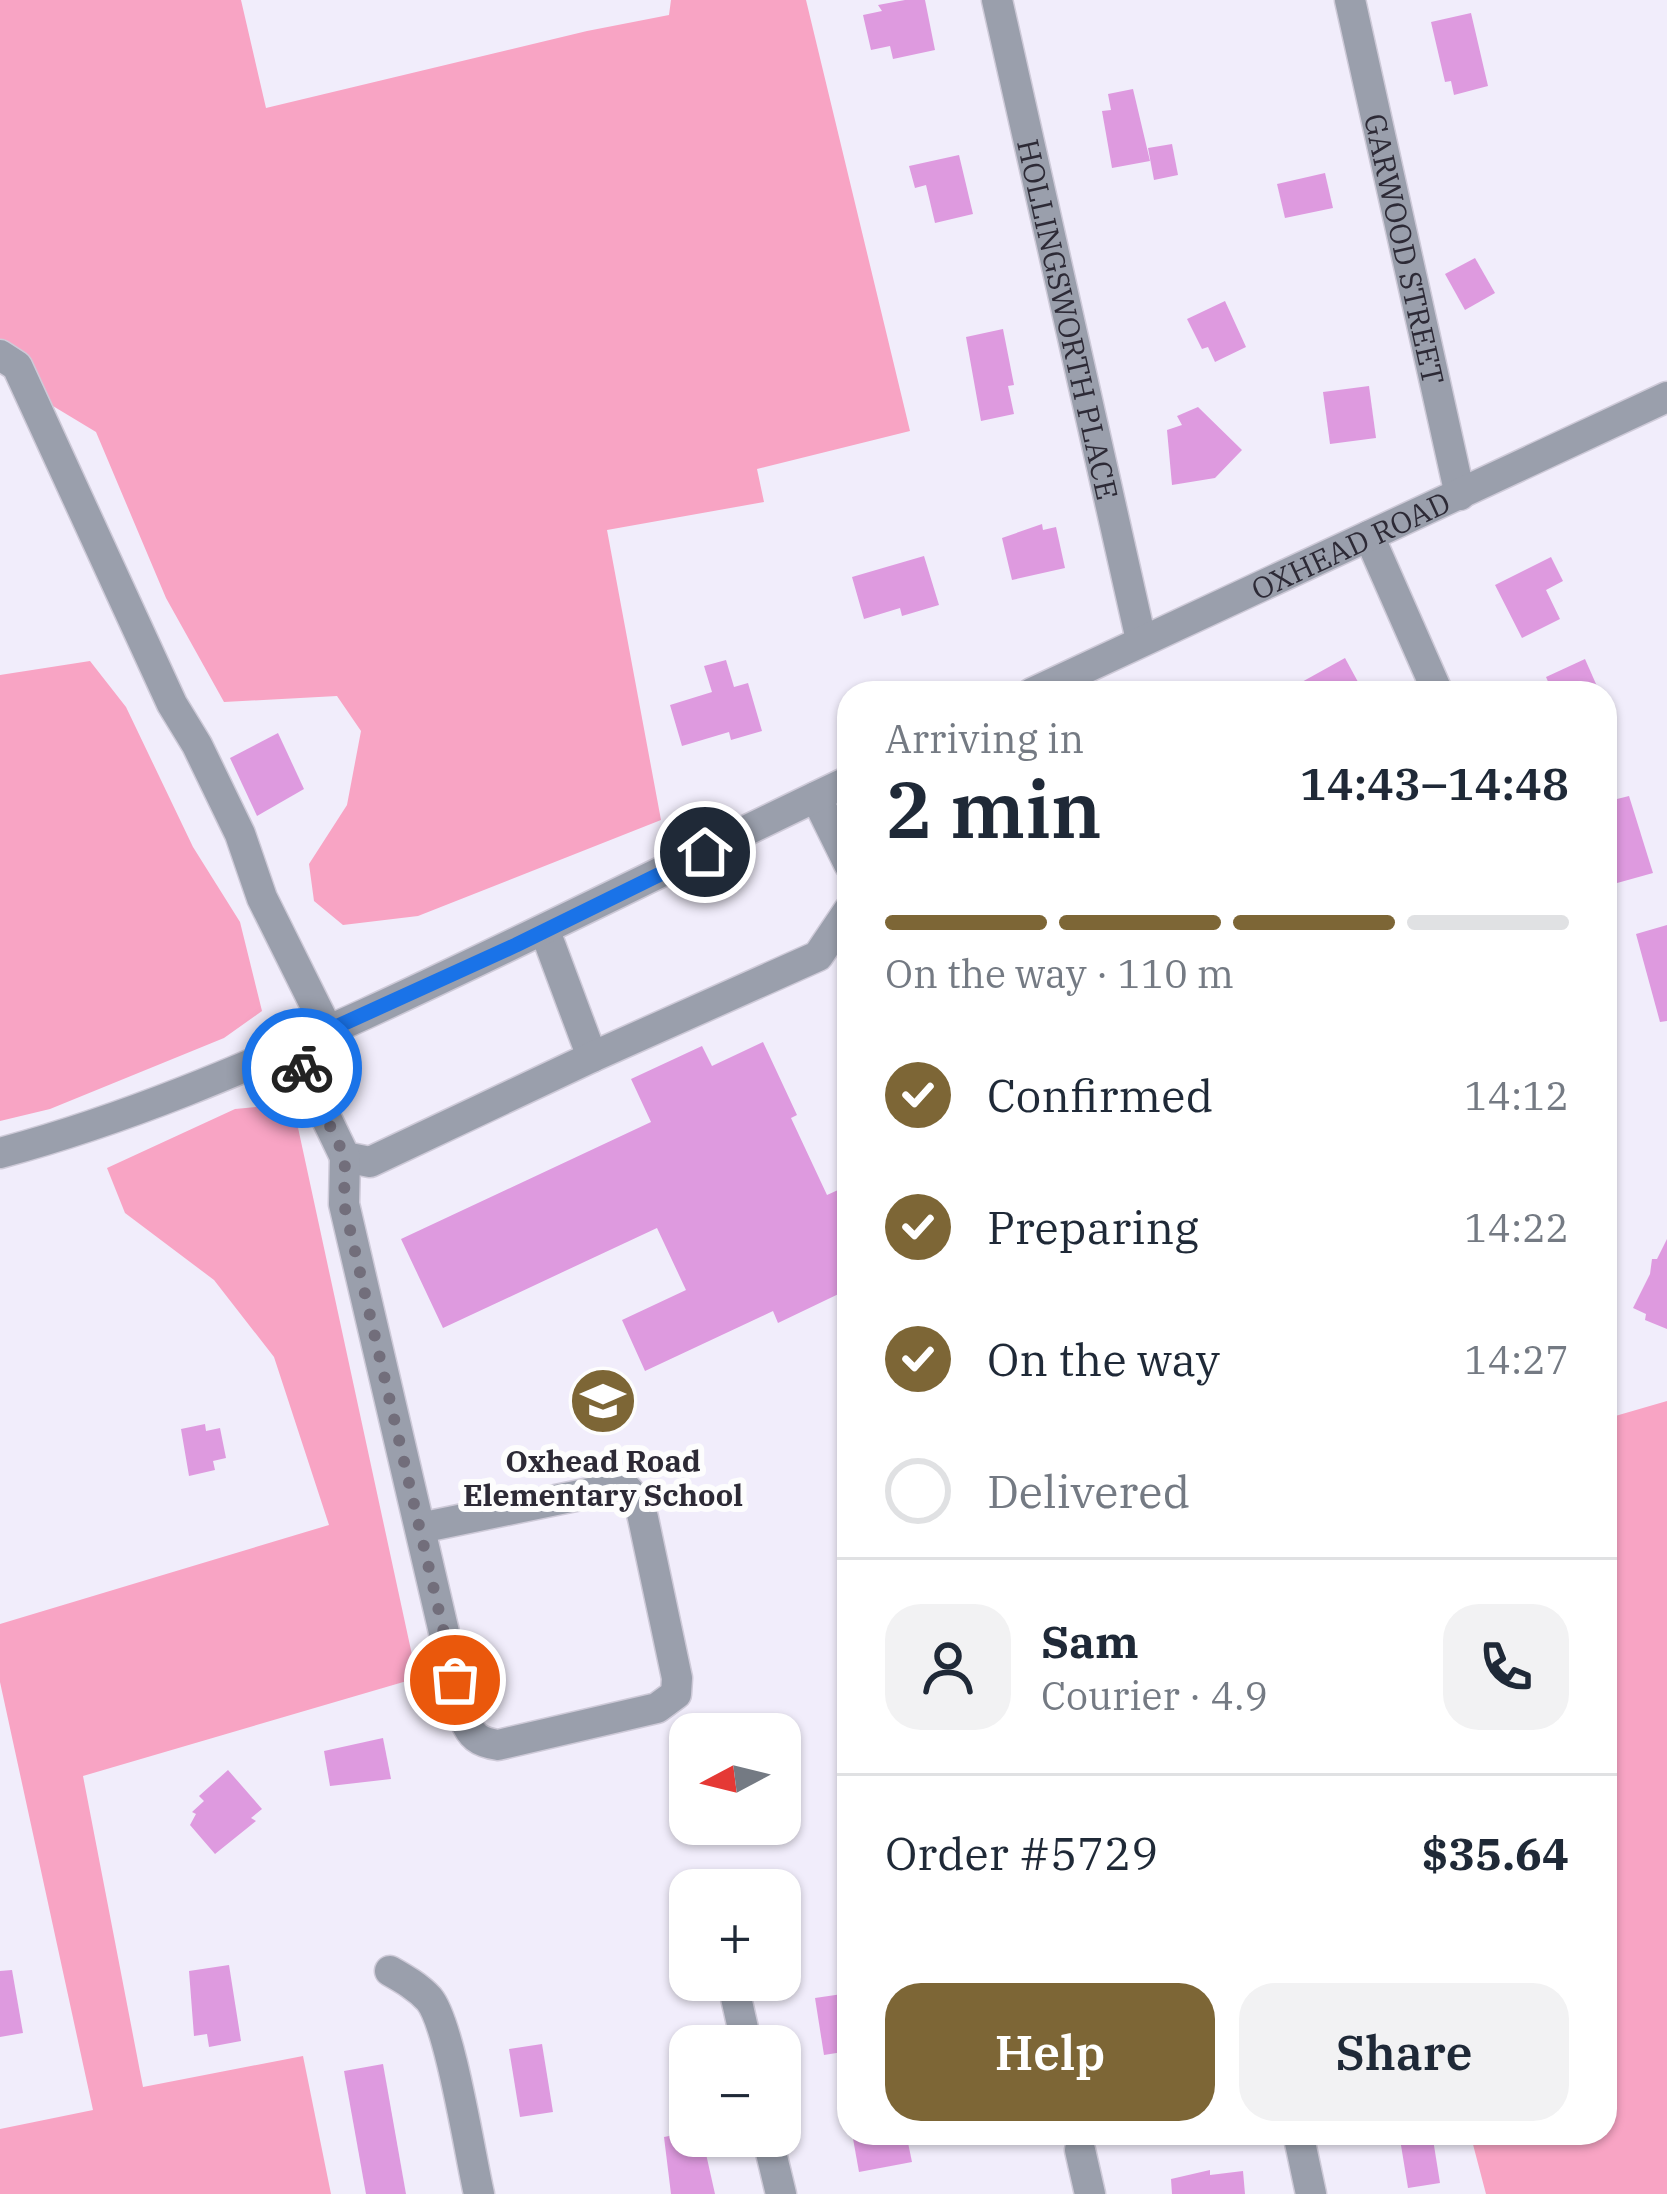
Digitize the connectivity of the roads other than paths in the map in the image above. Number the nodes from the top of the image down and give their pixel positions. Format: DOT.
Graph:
graph roads {
  1 [pos="998,0"];
  2 [pos="1350,0"];
  3 [pos="0,355"];
  4 [pos="1667,397"];
  5 [pos="1460,495"];
  6 [pos="1369,536"];
  7 [pos="1142,640"];
  8 [pos="1056,681"];
  9 [pos="1433,681"];
  10 [pos="837,787"];
  11 [pos="816,797"];
  12 [pos="837,840"];
  13 [pos="837,928"];
  14 [pos="545,931"];
  15 [pos="328,1031"];
  16 [pos="292,1047"];
  17 [pos="592,1057"];
  18 [pos="0,1153"];
  19 [pos="345,1157"];
  20 [pos="420,1528"];
  21 [pos="390,1971"];
  22 [pos="1301,2145"];
  23 [pos="1080,2150"];
  24 [pos="772,2157"];
  25 [pos="479,2194"];
  26 [pos="781,2194"];
  27 [pos="1090,2194"];
  28 [pos="1311,2194"];
  1 -- 7 [label="street, HOLLINGSWORTH PLACE"];
  2 -- 5 [label="street, GARWOOD STREET"];
  3 -- 15 [label="street"];
  4 -- 5 [label="street, OXHEAD ROAD"];
  5 -- 6 [label="street, OXHEAD ROAD"];
  6 -- 7 [label="street, OXHEAD ROAD"];
  6 -- 9 [label="street"];
  7 -- 8 [label="street, OXHEAD ROAD"];
  10 -- 11 [label="street"];
  11 -- 12 [label="street"];
  11 -- 14 [label="street"];
  13 -- 17 [label="street"];
  14 -- 15 [label="street"];
  14 -- 17 [label="street"];
  15 -- 16 [label="street"];
  16 -- 18 [label="street"];
  16 -- 19 [label="street"];
  17 -- 19 [label="street"];
  19 -- 20 [label="street"];
  20 -- 20 [label="street"];
  21 -- 25 [label="street"];
  22 -- 28 [label="street"];
  23 -- 27 [label="street"];
  24 -- 26 [label="street"];
}
